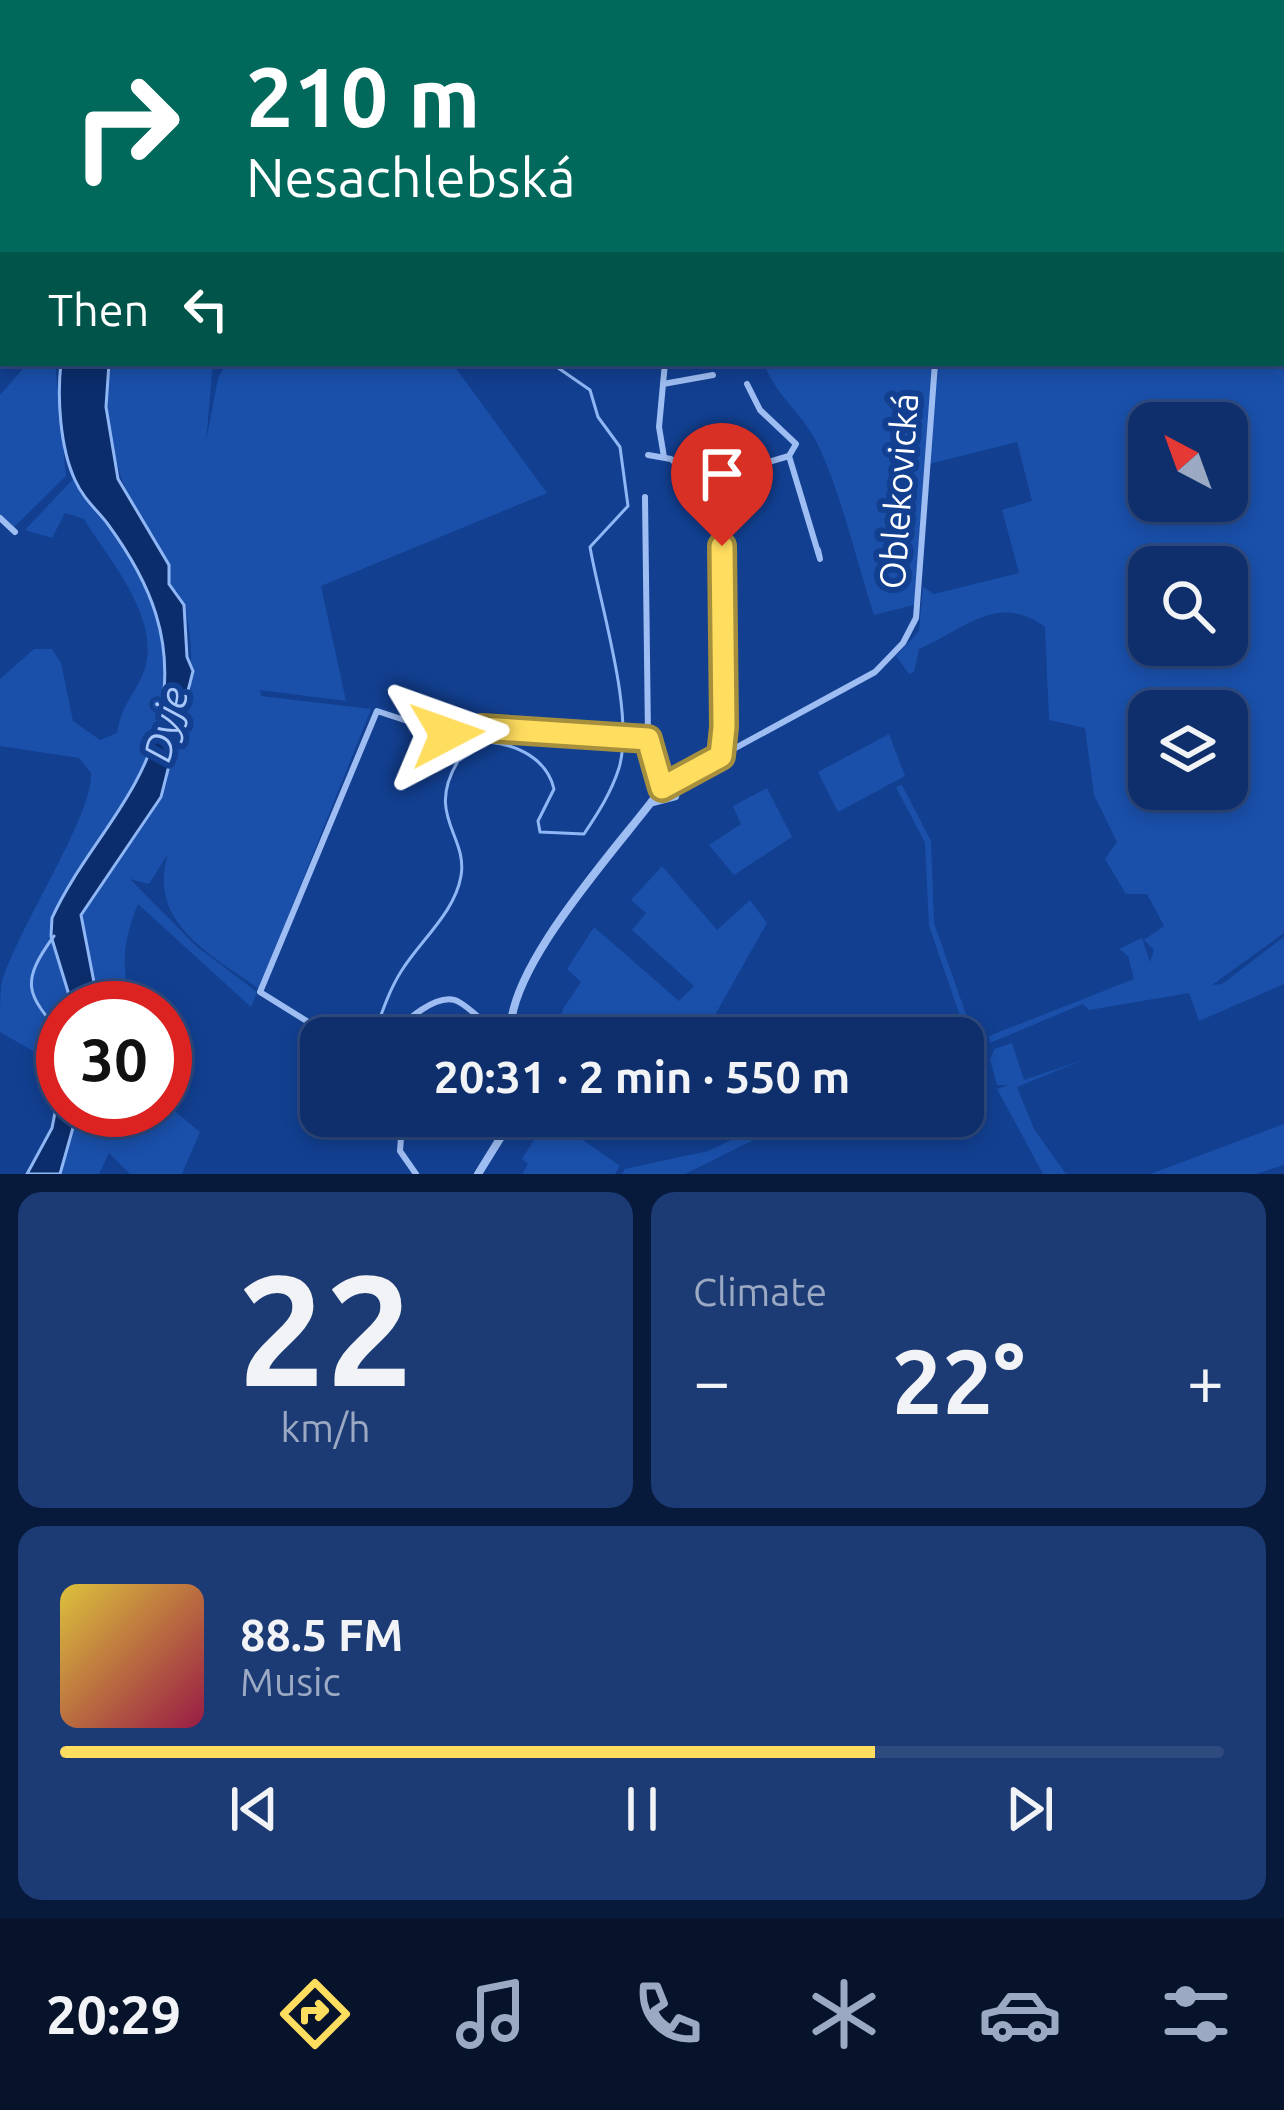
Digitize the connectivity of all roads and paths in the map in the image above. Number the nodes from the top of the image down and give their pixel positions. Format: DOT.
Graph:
graph roads {
  1 [pos="665,366"];
  2 [pos="935,366"];
  3 [pos="713,375"];
  4 [pos="747,383"];
  5 [pos="663,384"];
  6 [pos="648,454"];
  7 [pos="789,456"];
  8 [pos="664,457"];
  9 [pos="699,495"];
  10 [pos="645,497"];
  11 [pos="0,518"];
  12 [pos="15,532"];
  13 [pos="818,550"];
  14 [pos="648,739"];
  15 [pos="721,756"];
  16 [pos="679,780"];
  17 [pos="662,788"];
  18 [pos="652,802"];
  19 [pos="300,1017"];
  20 [pos="412,1017"];
  21 [pos="480,1017"];
  22 [pos="512,1017"];
  23 [pos="401,1137"];
  24 [pos="501,1137"];
  25 [pos="416,1174"];
  26 [pos="478,1174"];
  1 -- 5 [label="street"];
  2 -- 15 [label="street, Oblekovická"];
  3 -- 5 [label="street"];
  4 -- 7 [label="street"];
  5 -- 8 [label="street"];
  6 -- 8 [label="street"];
  7 -- 9 [label="street"];
  7 -- 13 [label="street"];
  8 -- 9 [label="street"];
  9 -- 15 [label="street"];
  10 -- 14 [label="street"];
  11 -- 12 [label="street"];
  14 -- 17 [label="street"];
  14 -- 19 [label="street"];
  15 -- 16 [label="street, Oblekovická"];
  16 -- 17 [label="street, Oblekovická"];
  16 -- 18 [label="street, Oblekovická"];
  17 -- 18 [label="street, Oblekovická"];
  18 -- 22 [label="street, Oblekovická"];
  20 -- 21 [label="street"];
  23 -- 25 [label="street"];
  24 -- 26 [label="street"];
}
